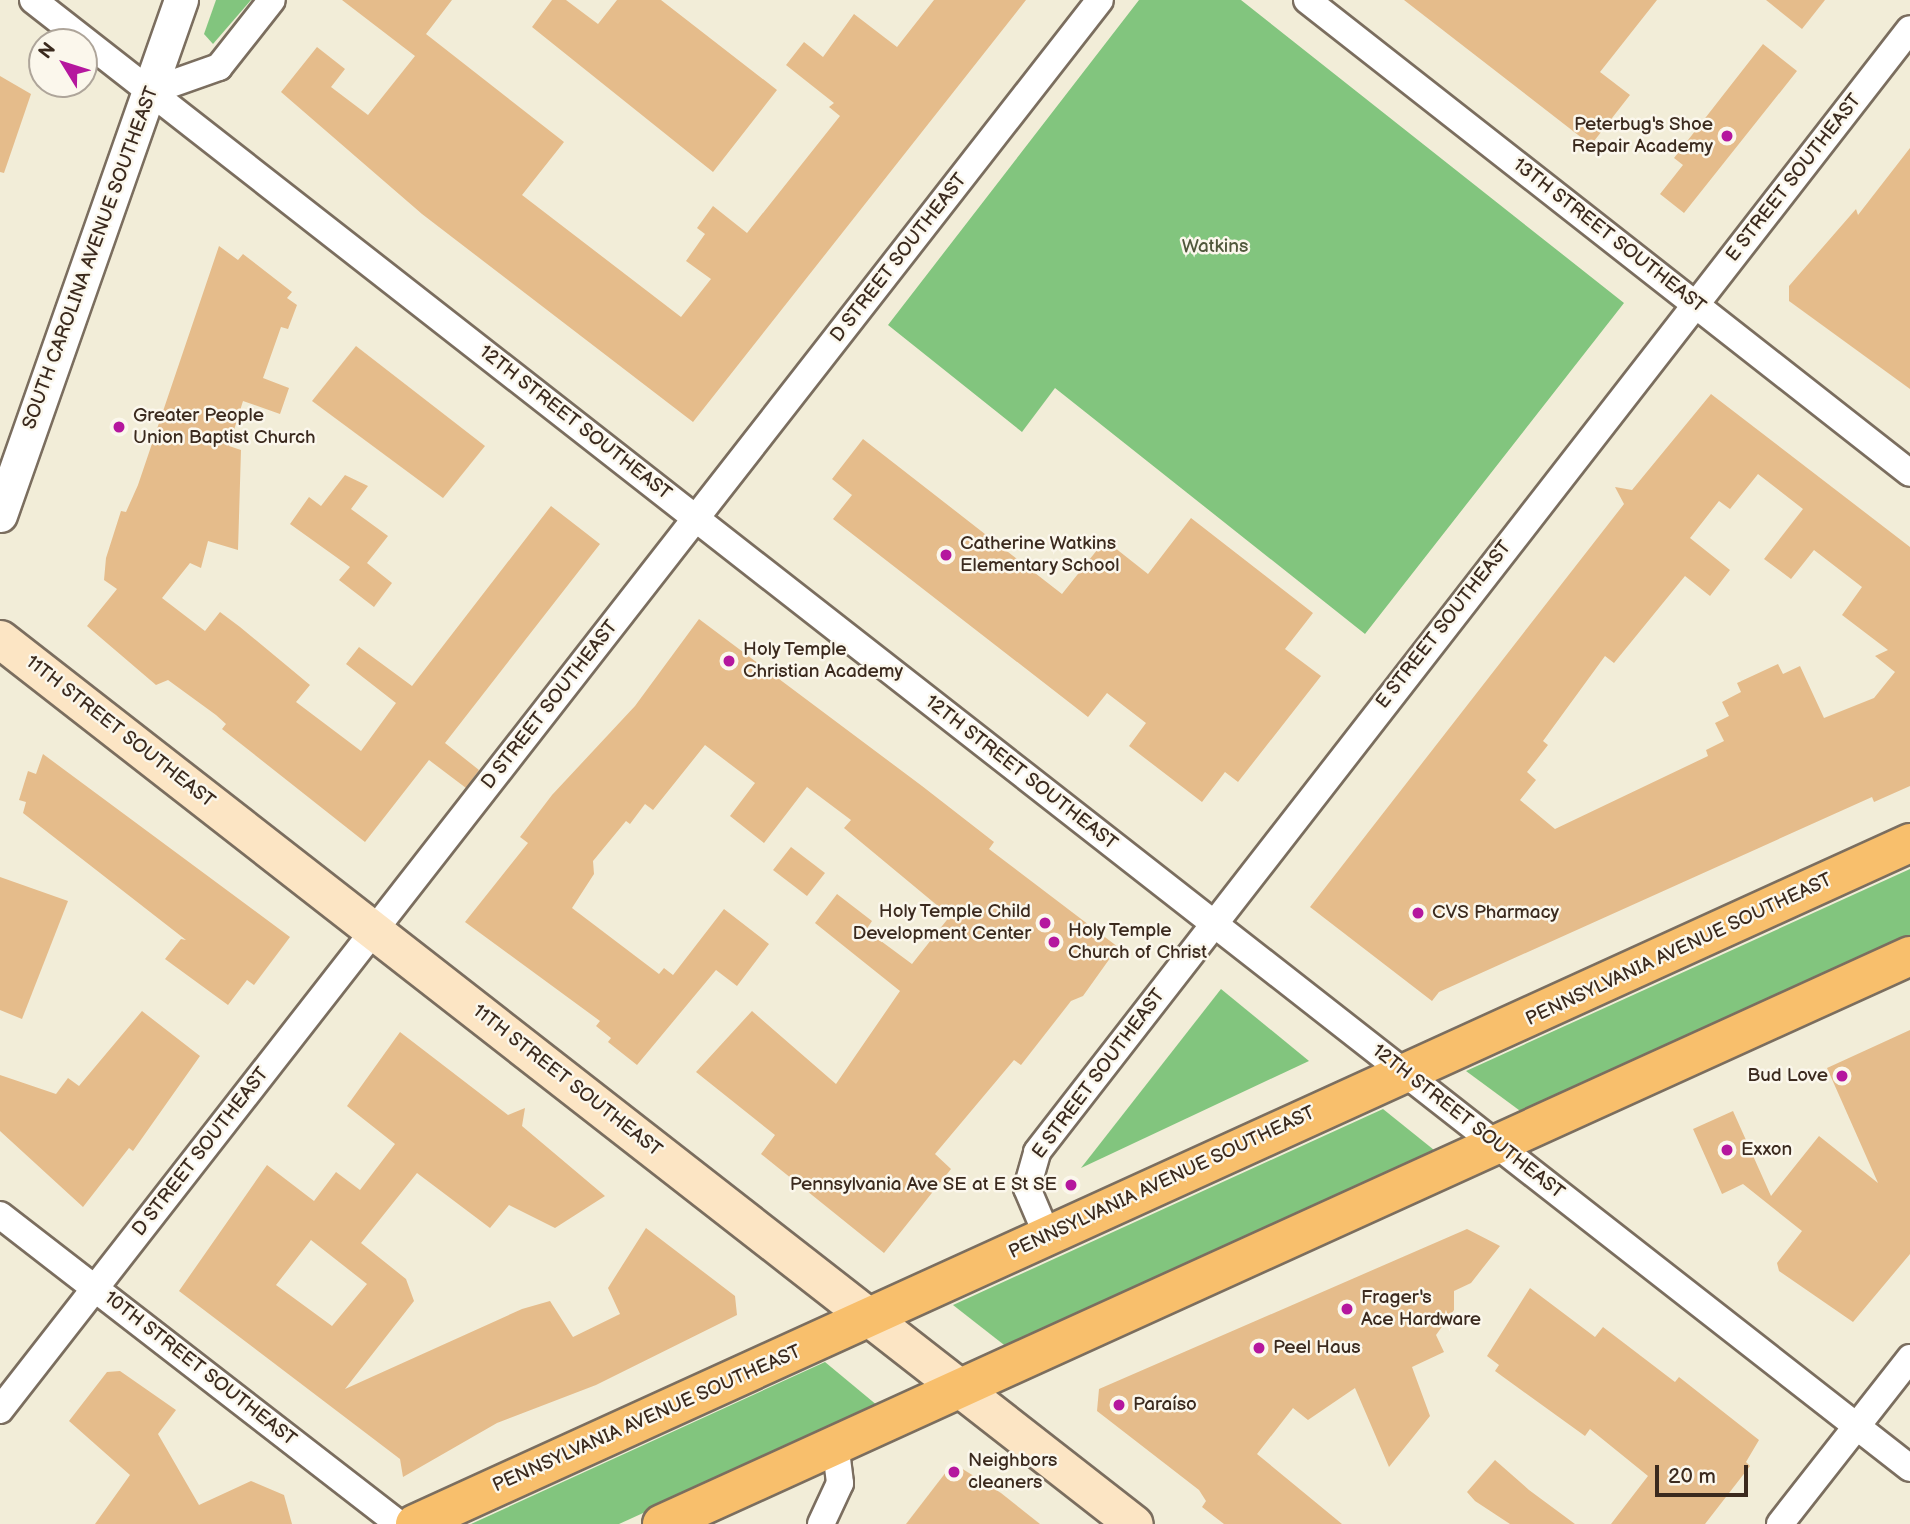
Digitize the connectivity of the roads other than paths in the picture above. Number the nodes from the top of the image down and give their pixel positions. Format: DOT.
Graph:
graph roads {
  1 [pos="33,0"];
  2 [pos="181,0"];
  3 [pos="272,0"];
  4 [pos="1100,0"];
  5 [pos="1307,0"];
  6 [pos="1910,29"];
  7 [pos="151,91"];
  8 [pos="1695,304"];
  9 [pos="1910,473"];
  10 [pos="0,515"];
  11 [pos="696,519"];
  12 [pos="0,639"];
  13 [pos="1910,843"];
  14 [pos="1212,923"];
  15 [pos="373,930"];
  16 [pos="1910,956"];
  17 [pos="1406,1073"];
  18 [pos="1497,1144"];
  19 [pos="0,1214"];
  20 [pos="1047,1235"];
  21 [pos="95,1288"];
  22 [pos="868,1318"];
  23 [pos="1910,1358"];
  24 [pos="960,1389"];
  25 [pos="0,1410"];
  26 [pos="1856,1427"];
  27 [pos="835,1446"];
  28 [pos="1910,1468"];
  29 [pos="399,1524"];
  30 [pos="415,1524"];
  31 [pos="662,1524"];
  32 [pos="821,1524"];
  33 [pos="1134,1524"];
  34 [pos="1780,1524"];
  1 -- 7 [label="street, 12TH STREET SOUTHEAST"];
  2 -- 7 [label="street, SOUTH CAROLINA AVENUE SOUTHEAST"];
  3 -- 7 [label="street"];
  4 -- 11 [label="street, D STREET SOUTHEAST"];
  5 -- 8 [label="street, 13TH STREET SOUTHEAST"];
  6 -- 8 [label="street, E STREET SOUTHEAST"];
  7 -- 10 [label="street, SOUTH CAROLINA AVENUE SOUTHEAST"];
  7 -- 11 [label="street, 12TH STREET SOUTHEAST"];
  8 -- 9 [label="street, 13TH STREET SOUTHEAST"];
  8 -- 14 [label="street, E STREET SOUTHEAST"];
  11 -- 14 [label="street, 12TH STREET SOUTHEAST"];
  11 -- 15 [label="street, D STREET SOUTHEAST"];
  12 -- 15 [label="main road, 11TH STREET SOUTHEAST"];
  13 -- 17 [label="main road, PENNSYLVANIA AVENUE SOUTHEAST"];
  14 -- 17 [label="street, 12TH STREET SOUTHEAST"];
  14 -- 20 [label="street, E STREET SOUTHEAST"];
  15 -- 21 [label="street, D STREET SOUTHEAST"];
  15 -- 22 [label="main road, 11TH STREET SOUTHEAST"];
  16 -- 18 [label="main road"];
  17 -- 18 [label="street, 12TH STREET SOUTHEAST"];
  17 -- 20 [label="main road, PENNSYLVANIA AVENUE SOUTHEAST"];
  18 -- 24 [label="main road"];
  18 -- 26 [label="street, 12TH STREET SOUTHEAST"];
  19 -- 21 [label="street, 10TH STREET SOUTHEAST"];
  20 -- 22 [label="main road, PENNSYLVANIA AVENUE SOUTHEAST"];
  21 -- 25 [label="street, D STREET SOUTHEAST"];
  21 -- 29 [label="street, 10TH STREET SOUTHEAST"];
  22 -- 24 [label="main road, 11TH STREET SOUTHEAST"];
  22 -- 30 [label="main road, PENNSYLVANIA AVENUE SOUTHEAST"];
  23 -- 26 [label="street"];
  24 -- 27 [label="main road"];
  24 -- 33 [label="main road, 11TH STREET SOUTHEAST"];
  26 -- 28 [label="street, 12TH STREET SOUTHEAST"];
  26 -- 34 [label="street"];
  27 -- 31 [label="main road"];
  27 -- 32 [label="street"];
}
